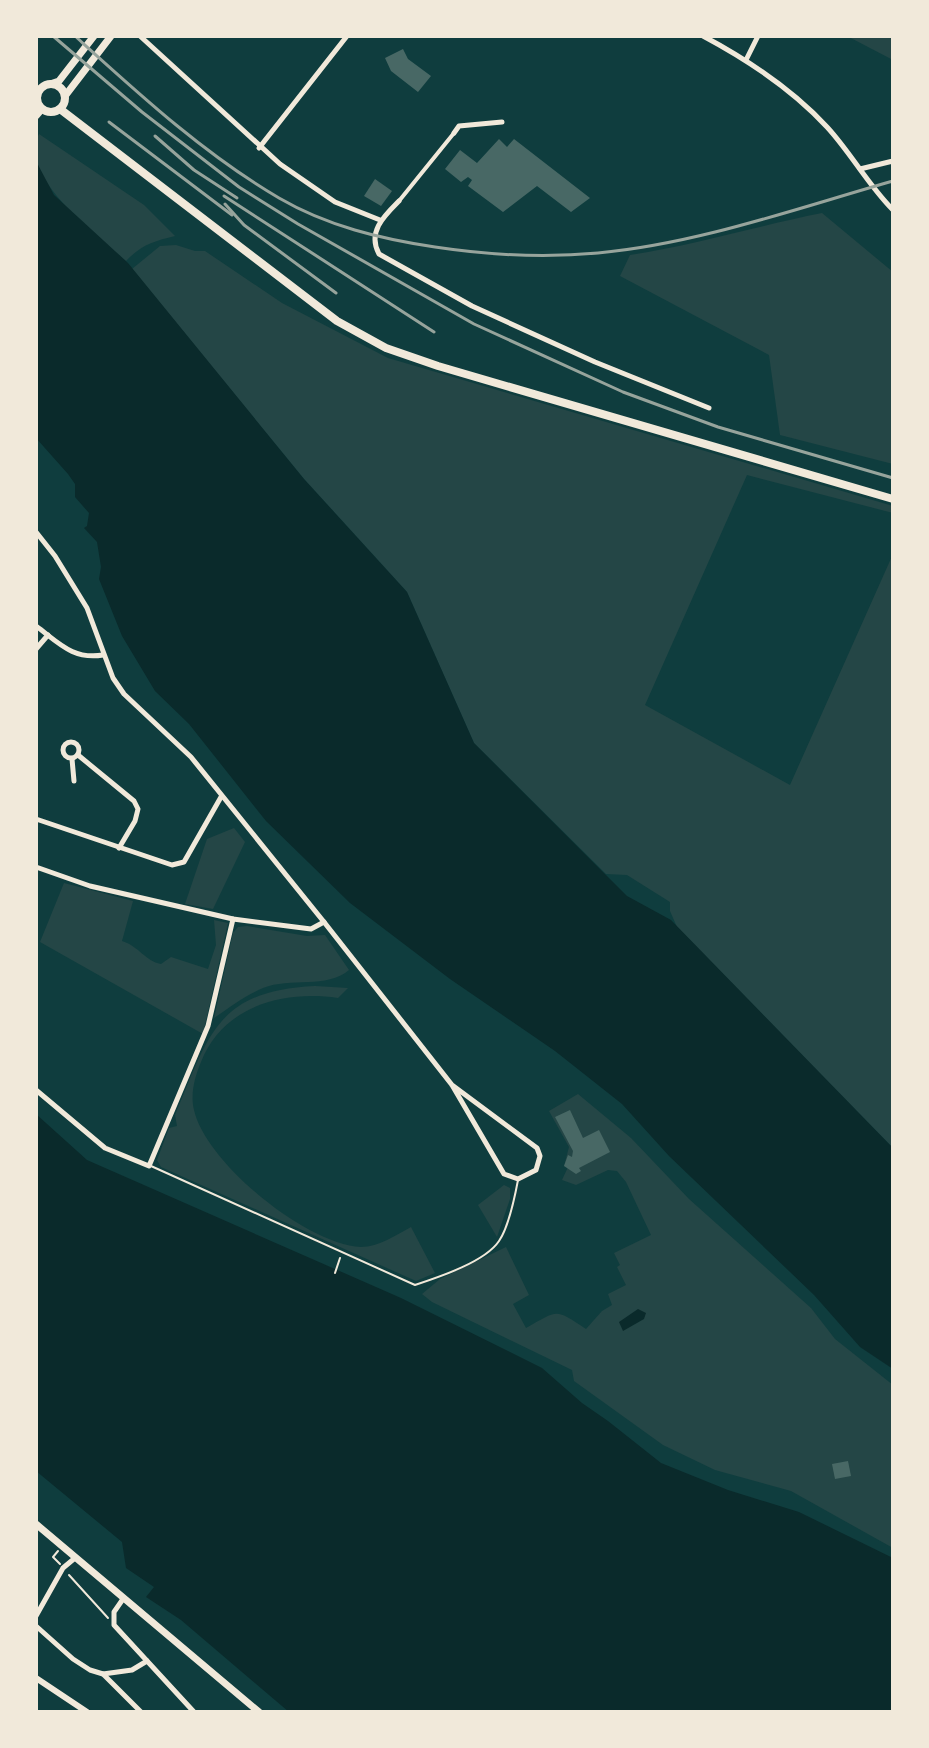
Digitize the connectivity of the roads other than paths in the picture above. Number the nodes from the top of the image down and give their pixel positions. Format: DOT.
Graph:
graph roads {
  1 [pos="94,36"];
  2 [pos="111,36"];
  3 [pos="140,36"];
  4 [pos="347,36"];
  5 [pos="703,36"];
  6 [pos="758,36"];
  7 [pos="744,59"];
  8 [pos="50,84"];
  9 [pos="38,89"];
  10 [pos="65,96"];
  11 [pos="60,109"];
  12 [pos="39,113"];
  13 [pos="502,122"];
  14 [pos="454,133"];
  15 [pos="259,148"];
  16 [pos="893,161"];
  17 [pos="860,169"];
  18 [pos="399,201"];
  19 [pos="893,210"];
  20 [pos="380,220"];
  21 [pos="709,408"];
  22 [pos="893,499"];
  23 [pos="36,532"];
  24 [pos="36,626"];
  25 [pos="48,635"];
  26 [pos="36,649"];
  27 [pos="103,655"];
  28 [pos="74,781"];
  29 [pos="221,797"];
  30 [pos="36,819"];
  31 [pos="119,848"];
  32 [pos="36,867"];
  33 [pos="233,919"];
  34 [pos="324,922"];
  35 [pos="452,1085"];
  36 [pos="36,1090"];
  37 [pos="149,1166"];
  38 [pos="518,1179"];
  39 [pos="36,1524"];
  40 [pos="75,1558"];
  41 [pos="123,1599"];
  42 [pos="36,1616"];
  43 [pos="36,1626"];
  44 [pos="147,1661"];
  45 [pos="103,1674"];
  46 [pos="36,1678"];
  47 [pos="87,1712"];
  48 [pos="141,1712"];
  49 [pos="194,1712"];
  50 [pos="259,1712"];
  1 -- 8 [label="main road"];
  2 -- 10 [label="main road"];
  3 -- 15 [label="street"];
  4 -- 15 [label="street"];
  5 -- 7 [label="street"];
  6 -- 7 [label="street"];
  7 -- 17 [label="street"];
  8 -- 9 [label="main road"];
  8 -- 10 [label="main road"];
  9 -- 12 [label="main road"];
  10 -- 11 [label="main road"];
  11 -- 12 [label="main road"];
  11 -- 22 [label="main road"];
  13 -- 14 [label="street"];
  14 -- 18 [label="street"];
  15 -- 20 [label="street"];
  16 -- 17 [label="street"];
  17 -- 19 [label="street"];
  18 -- 20 [label="street"];
  20 -- 21 [label="street"];
  23 -- 27 [label="street"];
  24 -- 25 [label="street"];
  25 -- 26 [label="street"];
  25 -- 27 [label="street"];
  27 -- 29 [label="street"];
  28 -- 31 [label="street"];
  29 -- 31 [label="street"];
  29 -- 34 [label="street"];
  30 -- 31 [label="street"];
  32 -- 33 [label="street"];
  33 -- 34 [label="street"];
  33 -- 37 [label="street"];
  34 -- 35 [label="street"];
  35 -- 38 [label="street"];
  35 -- 38 [label="street"];
  36 -- 37 [label="street"];
  37 -- 38 [label="lane"];
  39 -- 40 [label="main road"];
  40 -- 41 [label="main road"];
  40 -- 42 [label="street"];
  41 -- 44 [label="street"];
  41 -- 50 [label="main road"];
  43 -- 45 [label="street"];
  44 -- 45 [label="street"];
  44 -- 49 [label="street"];
  45 -- 48 [label="street"];
  46 -- 47 [label="street"];
}
